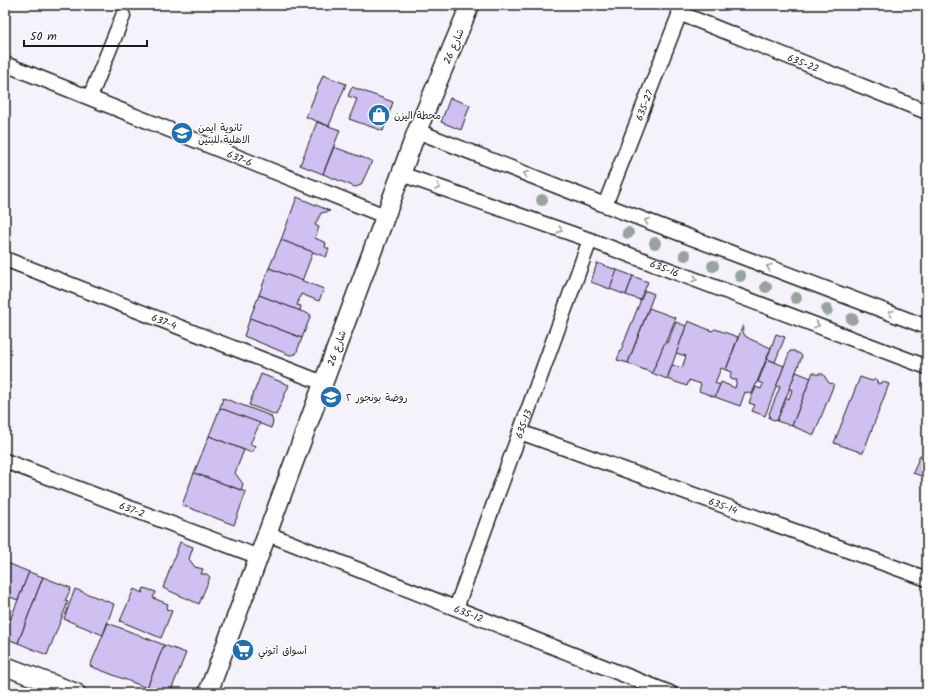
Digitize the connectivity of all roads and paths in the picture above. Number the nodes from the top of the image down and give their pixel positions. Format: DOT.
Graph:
graph roads {
  1 [pos="470,5"];
  2 [pos="681,9"];
  3 [pos="123,16"];
  4 [pos="5,64"];
  5 [pos="90,97"];
  6 [pos="927,112"];
  7 [pos="417,131"];
  8 [pos="401,174"];
  9 [pos="605,205"];
  10 [pos="385,216"];
  11 [pos="590,240"];
  12 [pos="5,260"];
  13 [pos="927,327"];
  14 [pos="927,367"];
  15 [pos="323,383"];
  16 [pos="520,432"];
  17 [pos="5,461"];
  18 [pos="268,534"];
  19 [pos="259,557"];
  20 [pos="927,579"];
  21 [pos="456,608"];
  22 [pos="5,666"];
  23 [pos="76,693"];
  24 [pos="208,693"];
  25 [pos="670,693"];
  1 -- 7 [label="street, شارع 26"];
  2 -- 6 [label="street, 635-22"];
  2 -- 9 [label="street, 635-27"];
  3 -- 5 [label="street"];
  4 -- 5 [label="street, 637-6"];
  5 -- 10 [label="street, 637-6"];
  7 -- 8 [label="street, شارع 26"];
  9 -- 7 [label="street, one-way"];
  8 -- 10 [label="street, شارع 26"];
  8 -- 11 [label="street, 635-16, one-way"];
  13 -- 9 [label="street, one-way"];
  10 -- 15 [label="street, شارع 26"];
  11 -- 14 [label="street, 635-16, one-way"];
  11 -- 16 [label="street, 635-13"];
  12 -- 15 [label="street, 637-4"];
  15 -- 18 [label="street, شارع 26"];
  16 -- 20 [label="street, 635-14"];
  16 -- 21 [label="street, 635-13"];
  17 -- 19 [label="street, 637-2"];
  18 -- 19 [label="street, شارع 26"];
  18 -- 21 [label="street, 635-12"];
  19 -- 24 [label="street, شارع 26"];
  21 -- 25 [label="street, 635-12"];
  22 -- 23 [label="street"];
}
